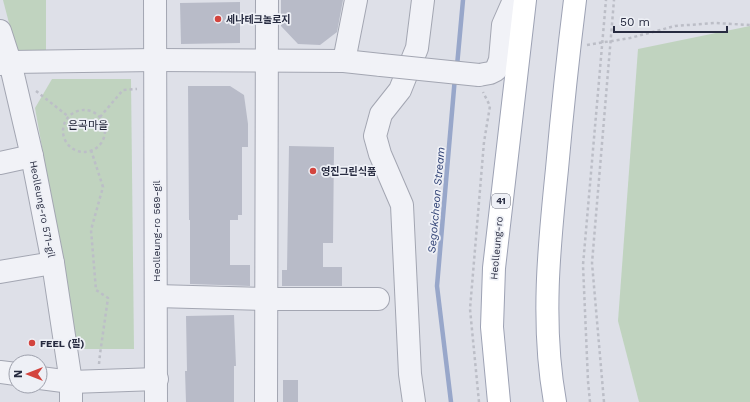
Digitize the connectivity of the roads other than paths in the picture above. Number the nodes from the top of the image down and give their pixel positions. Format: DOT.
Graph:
graph roads {
  1 [pos="155,0"];
  2 [pos="267,0"];
  3 [pos="356,0"];
  4 [pos="423,0"];
  5 [pos="514,0"];
  6 [pos="525,0"];
  7 [pos="575,0"];
  8 [pos="0,31"];
  9 [pos="155,60"];
  10 [pos="267,61"];
  11 [pos="344,61"];
  12 [pos="5,63"];
  13 [pos="32,156"];
  14 [pos="0,163"];
  15 [pos="53,263"];
  16 [pos="0,272"];
  17 [pos="156,296"];
  18 [pos="266,299"];
  19 [pos="378,300"];
  20 [pos="156,379"];
  21 [pos="48,382"];
  22 [pos="71,392"];
  23 [pos="156,402"];
  24 [pos="266,402"];
  25 [pos="414,402"];
  26 [pos="499,402"];
  27 [pos="555,402"];
  1 -- 9 [label="street, Heolleung-ro 569-gil"];
  2 -- 10 [label="street"];
  3 -- 11 [label="street"];
  4 -- 25 [label="street"];
  5 -- 11 [label="street, bridge"];
  6 -- 26 [label="main road, Heolleung-ro / 41"];
  7 -- 27 [label="main road"];
  8 -- 12 [label="street, Heolleung-ro 571-gil"];
  9 -- 10 [label="street"];
  9 -- 12 [label="street"];
  9 -- 17 [label="street, Heolleung-ro 569-gil"];
  10 -- 11 [label="street"];
  10 -- 18 [label="street"];
  12 -- 13 [label="street, Heolleung-ro 571-gil"];
  13 -- 14 [label="street, Heolleung-ro 571-gil"];
  13 -- 15 [label="street, Heolleung-ro 571-gil"];
  15 -- 16 [label="street, Heolleung-ro 571-gil"];
  15 -- 22 [label="street, Heolleung-ro 571-gil"];
  17 -- 18 [label="street"];
  17 -- 20 [label="street, Heolleung-ro 569-gil"];
  18 -- 19 [label="street"];
  18 -- 24 [label="street"];
  20 -- 22 [label="street"];
  20 -- 23 [label="street, Heolleung-ro 569-gil"];
  21 -- 22 [label="street"];
}
